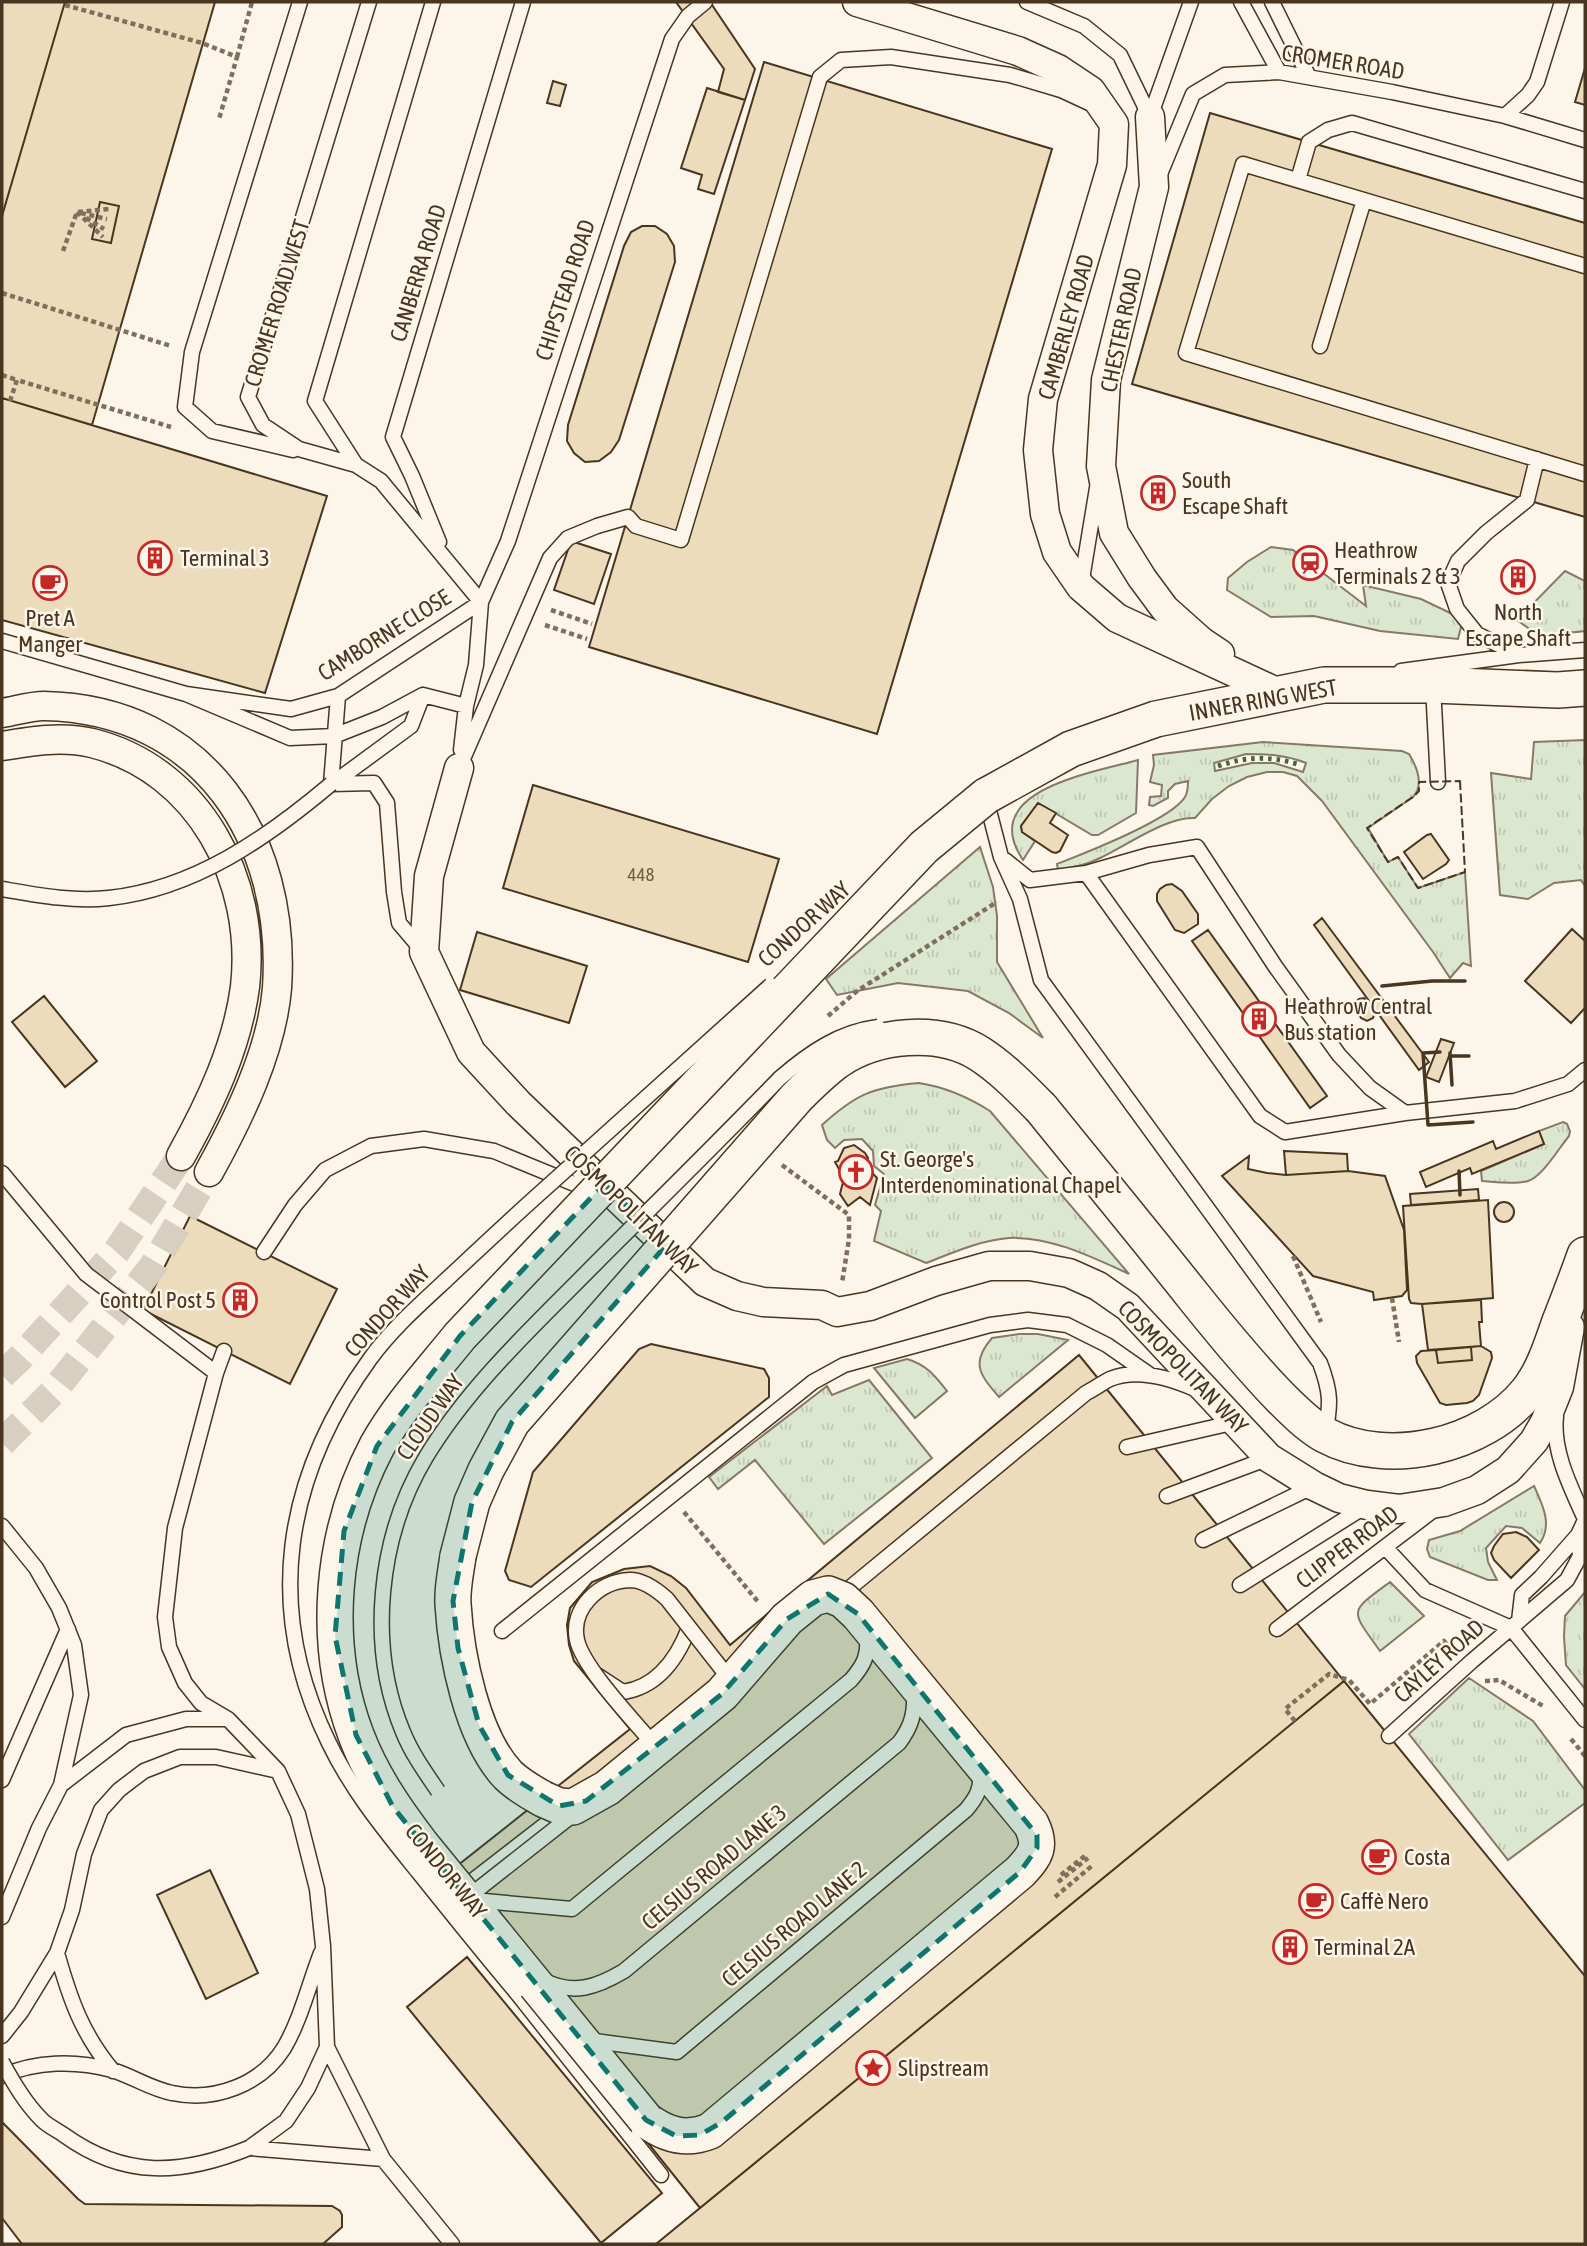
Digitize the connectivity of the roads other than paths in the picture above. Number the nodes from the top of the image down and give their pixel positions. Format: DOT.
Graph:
graph roads {
  1 [pos="300,2"];
  2 [pos="369,2"];
  3 [pos="433,2"];
  4 [pos="523,2"];
  5 [pos="705,2"];
  6 [pos="857,2"];
  7 [pos="1033,2"];
  8 [pos="1191,2"];
  9 [pos="1241,2"];
  10 [pos="1272,2"];
  11 [pos="1562,2"];
  12 [pos="1279,72"];
  13 [pos="1309,77"];
  14 [pos="1103,110"];
  15 [pos="1505,116"];
  16 [pos="1150,117"];
  17 [pos="1585,140"];
  18 [pos="1298,180"];
  19 [pos="1154,187"];
  20 [pos="1585,191"];
  21 [pos="1364,200"];
  22 [pos="1585,266"];
  23 [pos="1320,346"];
  24 [pos="1537,459"];
  25 [pos="356,465"];
  26 [pos="1101,466"];
  27 [pos="1585,474"];
  28 [pos="443,553"];
  29 [pos="1081,587"];
  30 [pos="481,602"];
  31 [pos="2,641"];
  32 [pos="1585,650"];
  33 [pos="1519,655"];
  34 [pos="1324,685"];
  35 [pos="1433,685"];
  36 [pos="186,694"];
  37 [pos="1282,694"];
  38 [pos="1576,694"];
  39 [pos="424,695"];
  40 [pos="338,696"];
  41 [pos="466,706"];
  42 [pos="2,713"];
  43 [pos="334,736"];
  44 [pos="2,746"];
  45 [pos="459,768"];
  46 [pos="1438,782"];
  47 [pos="331,784"];
  48 [pos="986,796"];
  49 [pos="924,847"];
  50 [pos="1001,857"];
  51 [pos="1086,873"];
  52 [pos="2,889"];
  53 [pos="424,952"];
  54 [pos="1585,1070"];
  55 [pos="1041,1108"];
  56 [pos="1405,1113"];
  57 [pos="181,1156"];
  58 [pos="209,1172"];
  59 [pos="2,1174"];
  60 [pos="627,1206"];
  61 [pos="264,1252"];
  62 [pos="1583,1260"];
  63 [pos="224,1351"];
  64 [pos="216,1373"];
  65 [pos="1150,1375"];
  66 [pos="1559,1387"];
  67 [pos="1212,1396"];
  68 [pos="1236,1422"];
  69 [pos="1324,1435"];
  70 [pos="1127,1447"];
  71 [pos="1269,1458"];
  72 [pos="1314,1486"];
  73 [pos="1167,1496"];
  74 [pos="1444,1502"];
  75 [pos="1367,1505"];
  76 [pos="1585,1519"];
  77 [pos="2,1526"];
  78 [pos="1578,1535"];
  79 [pos="1203,1540"];
  80 [pos="1385,1547"];
  81 [pos="1240,1585"];
  82 [pos="821,1610"];
  83 [pos="858,1614"];
  84 [pos="802,1625"];
  85 [pos="1515,1625"];
  86 [pos="690,1628"];
  87 [pos="68,1629"];
  88 [pos="1277,1629"];
  89 [pos="502,1631"];
  90 [pos="595,1673"];
  91 [pos="906,1673"];
  92 [pos="732,1682"];
  93 [pos="228,1719"];
  94 [pos="1585,1720"];
  95 [pos="1389,1736"];
  96 [pos="656,1748"];
  97 [pos="973,1753"];
  98 [pos="278,1770"];
  99 [pos="2,1780"];
  100 [pos="61,1786"];
  101 [pos="607,1788"];
  102 [pos="438,1791"];
  103 [pos="455,1901"];
  104 [pos="2,1917"];
  105 [pos="491,1928"];
  106 [pos="323,1946"];
  107 [pos="57,1954"];
  108 [pos="2,2036"];
  109 [pos="580,2039"];
  110 [pos="327,2047"];
  111 [pos="2,2062"];
  112 [pos="113,2071"];
  113 [pos="2,2076"];
  114 [pos="249,2148"];
  115 [pos="383,2159"];
  116 [pos="661,2175"];
  117 [pos="452,2244"];
  1 -- 25 [label="lane"];
  2 -- 25 [label="lane, CROMER ROAD WEST"];
  3 -- 25 [label="lane"];
  4 -- 28 [label="lane, CANBERRA ROAD"];
  5 -- 30 [label="lane, CHIPSTEAD ROAD"];
  6 -- 14 [label="street, CAMBERLEY ROAD"];
  7 -- 16 [label="lane"];
  8 -- 16 [label="lane"];
  9 -- 12 [label="lane"];
  10 -- 13 [label="lane"];
  11 -- 15 [label="lane"];
  12 -- 13 [label="lane, CROMER ROAD"];
  12 -- 19 [label="lane, CROMER ROAD"];
  13 -- 15 [label="lane, CROMER ROAD"];
  14 -- 29 [label="street, CAMBERLEY ROAD"];
  14 -- 45 [label="lane"];
  15 -- 17 [label="lane, CROMER ROAD"];
  16 -- 19 [label="street"];
  18 -- 20 [label="lane"];
  18 -- 21 [label="lane"];
  18 -- 24 [label="lane"];
  19 -- 26 [label="street, CHESTER ROAD"];
  21 -- 22 [label="lane"];
  21 -- 23 [label="lane"];
  24 -- 27 [label="lane"];
  24 -- 33 [label="lane"];
  25 -- 28 [label="lane, CROMER ROAD WEST"];
  26 -- 29 [label="lane"];
  26 -- 37 [label="street, CHESTER ROAD"];
  28 -- 30 [label="lane"];
  29 -- 37 [label="street, CAMBERLEY ROAD"];
  30 -- 40 [label="lane, CAMBORNE CLOSE"];
  30 -- 41 [label="lane"];
  31 -- 36 [label="lane, CAMBORNE CLOSE"];
  32 -- 33 [label="lane"];
  33 -- 34 [label="lane"];
  34 -- 35 [label="street, INNER RING WEST"];
  34 -- 37 [label="street, INNER RING WEST"];
  35 -- 38 [label="street, INNER RING WEST"];
  35 -- 46 [label="lane"];
  36 -- 40 [label="lane, CAMBORNE CLOSE"];
  36 -- 43 [label="lane, CAMBORNE CLOSE"];
  37 -- 48 [label="street, INNER RING WEST"];
  39 -- 41 [label="lane"];
  39 -- 43 [label="lane, CAMBORNE CLOSE"];
  39 -- 47 [label="lane"];
  40 -- 43 [label="lane"];
  41 -- 45 [label="lane"];
  42 -- 58 [label="street"];
  43 -- 47 [label="lane"];
  44 -- 57 [label="street"];
  45 -- 53 [label="street, COSMOPOLITAN WAY"];
  47 -- 52 [label="lane, bridge"];
  47 -- 53 [label="lane"];
  48 -- 49 [label="street, INNER RING WEST, bridge"];
  48 -- 50 [label="lane"];
  49 -- 103 [label="street, INNER RING WEST, bridge"];
  49 -- 103 [label="lane, CONDOR WAY, bridge"];
  50 -- 51 [label="lane"];
  50 -- 69 [label="lane"];
  51 -- 56 [label="lane"];
  51 -- 56 [label="lane"];
  53 -- 60 [label="street, COSMOPOLITAN WAY"];
  54 -- 56 [label="lane"];
  55 -- 69 [label="street"];
  55 -- 101 [label="street, bridge"];
  55 -- 102 [label="lane, CLOUD WAY, bridge"];
  59 -- 64 [label="lane"];
  60 -- 61 [label="lane"];
  60 -- 67 [label="street, COSMOPOLITAN WAY"];
  62 -- 66 [label="street, COSMOPOLITAN WAY"];
  62 -- 69 [label="street"];
  63 -- 64 [label="lane"];
  64 -- 93 [label="lane"];
  65 -- 67 [label="lane"];
  65 -- 82 [label="lane"];
  65 -- 89 [label="lane"];
  66 -- 74 [label="street, COSMOPOLITAN WAY"];
  66 -- 76 [label="lane"];
  67 -- 68 [label="street, COSMOPOLITAN WAY"];
  68 -- 70 [label="lane"];
  68 -- 71 [label="street, COSMOPOLITAN WAY"];
  71 -- 72 [label="street, COSMOPOLITAN WAY"];
  71 -- 73 [label="lane"];
  72 -- 75 [label="street, COSMOPOLITAN WAY"];
  72 -- 79 [label="lane"];
  74 -- 75 [label="street, COSMOPOLITAN WAY"];
  74 -- 80 [label="lane, CLIPPER ROAD"];
  75 -- 81 [label="lane, CLIPPER ROAD"];
  76 -- 78 [label="lane, CAYLEY ROAD"];
  77 -- 87 [label="lane"];
  78 -- 85 [label="lane, CAYLEY ROAD"];
  78 -- 85 [label="lane, CAYLEY ROAD"];
  80 -- 85 [label="lane"];
  80 -- 88 [label="lane, CLIPPER ROAD"];
  83 -- 91 [label="street, bridge"];
  83 -- 92 [label="street, bridge"];
  83 -- 103 [label="lane, bridge"];
  84 -- 103 [label="lane"];
  85 -- 94 [label="lane"];
  85 -- 95 [label="lane, CAYLEY ROAD"];
  86 -- 90 [label="lane"];
  86 -- 90 [label="lane, bridge"];
  86 -- 92 [label="lane, bridge"];
  87 -- 99 [label="lane"];
  87 -- 100 [label="lane"];
  90 -- 96 [label="lane, bridge"];
  91 -- 97 [label="street, bridge"];
  91 -- 105 [label="lane, CELSIUS ROAD LANE 3, bridge"];
  92 -- 96 [label="street, bridge"];
  93 -- 98 [label="lane"];
  93 -- 100 [label="lane"];
  96 -- 101 [label="street, bridge"];
  97 -- 109 [label="lane, CELSIUS ROAD LANE 2, bridge"];
  97 -- 109 [label="street, INNER RING WEST, bridge"];
  98 -- 106 [label="lane"];
  98 -- 107 [label="lane"];
  100 -- 104 [label="lane"];
  101 -- 103 [label="lane, bridge"];
  103 -- 105 [label="street, INNER RING WEST, bridge"];
  103 -- 116 [label="lane, CONDOR WAY, bridge"];
  105 -- 109 [label="street, INNER RING WEST, bridge"];
  106 -- 110 [label="lane"];
  106 -- 112 [label="lane"];
  107 -- 108 [label="lane"];
  107 -- 112 [label="lane"];
  110 -- 114 [label="lane"];
  110 -- 115 [label="lane"];
  111 -- 114 [label="lane, bridge"];
  112 -- 113 [label="lane"];
  114 -- 115 [label="lane"];
  115 -- 117 [label="lane"];
}
